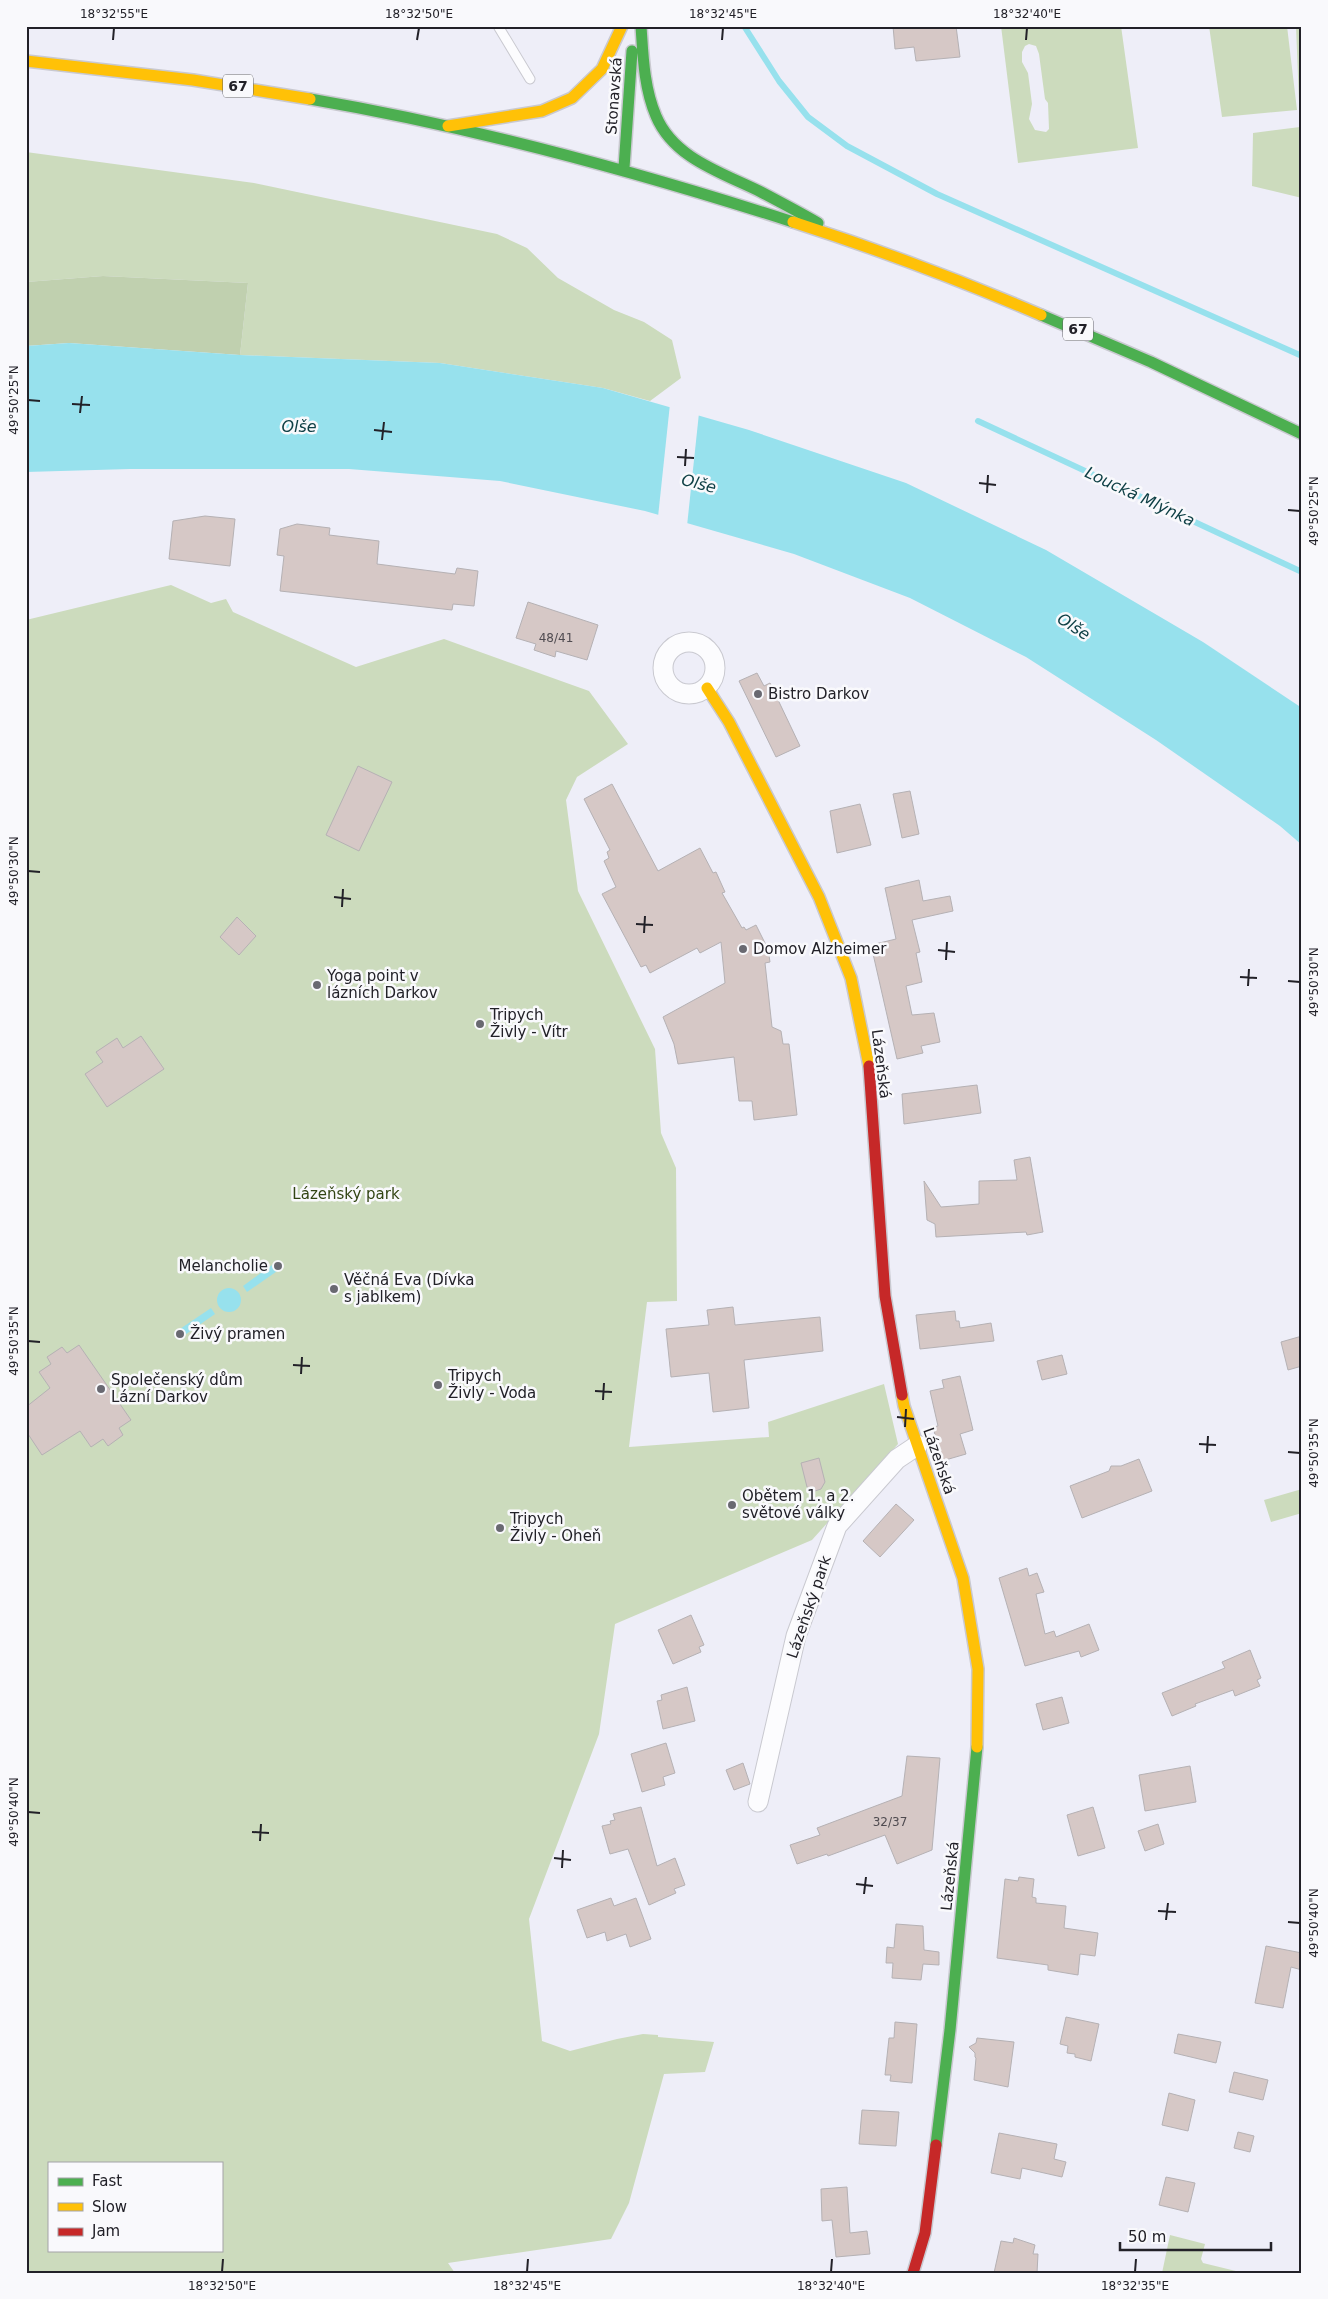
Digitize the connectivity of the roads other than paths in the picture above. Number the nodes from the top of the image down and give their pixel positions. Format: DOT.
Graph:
graph roads {
  1 [pos="498,26"];
  2 [pos="622,26"];
  3 [pos="634,26"];
  4 [pos="642,26"];
  5 [pos="26,61"];
  6 [pos="530,79"];
  7 [pos="447,126"];
  8 [pos="624,168"];
  9 [pos="847,239"];
  10 [pos="1302,434"];
  11 [pos="707,688"];
  12 [pos="918,1446"];
  13 [pos="758,1802"];
  14 [pos="913,2273"];
  1 -- 6 [label="lane"];
  2 -- 7 [label="street"];
  3 -- 8 [label="street, Stonavská"];
  4 -- 9 [label="street"];
  5 -- 7 [label="street, 67"];
  7 -- 8 [label="street, 67"];
  8 -- 9 [label="street, 67"];
  9 -- 10 [label="street, 67"];
  11 -- 12 [label="street, Lázeňská"];
  12 -- 13 [label="street, Lázeňský park"];
  12 -- 14 [label="street, Lázeňská"];
}
